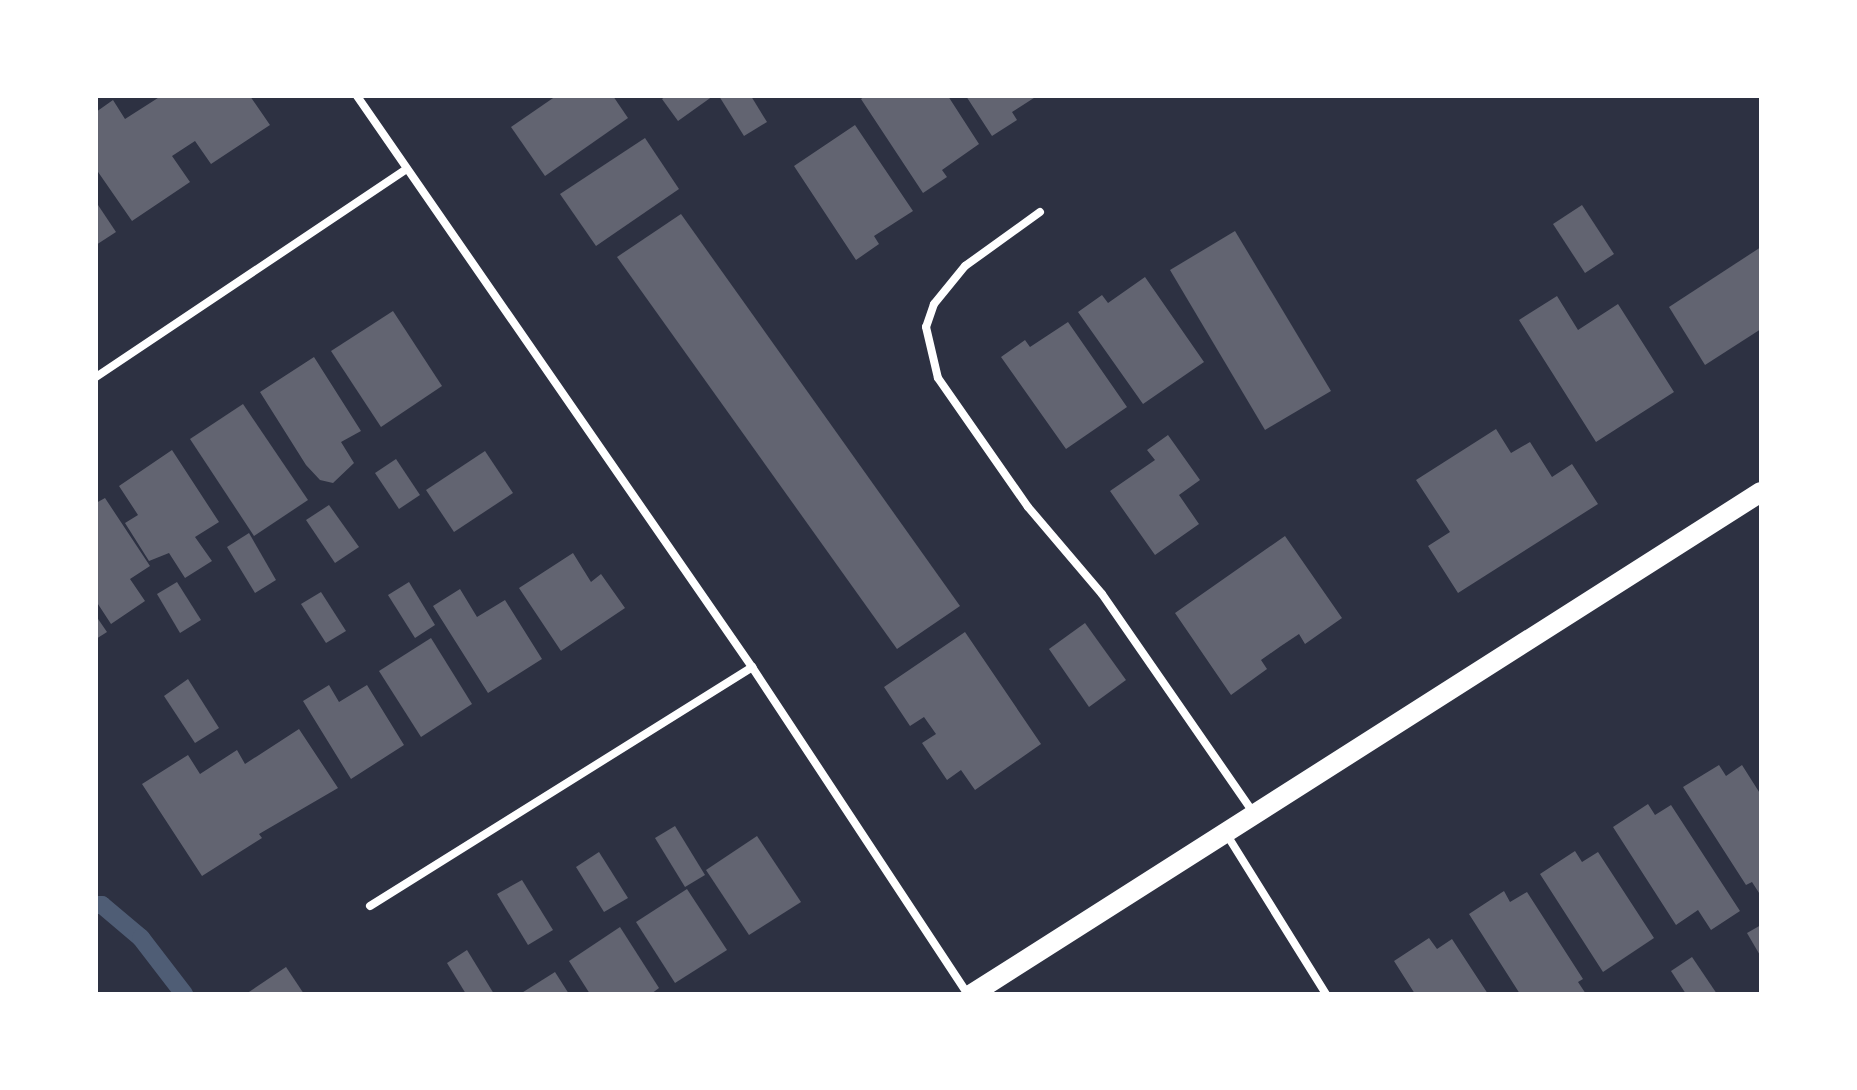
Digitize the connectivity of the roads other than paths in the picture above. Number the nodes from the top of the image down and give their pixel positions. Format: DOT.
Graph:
graph roads {
  1 [pos="357,96"];
  2 [pos="407,169"];
  3 [pos="1040,212"];
  4 [pos="96,377"];
  5 [pos="1761,492"];
  6 [pos="752,667"];
  7 [pos="1257,817"];
  8 [pos="1226,834"];
  9 [pos="370,906"];
  10 [pos="970,994"];
  11 [pos="1326,994"];
  1 -- 2 [label="street"];
  2 -- 4 [label="street"];
  2 -- 6 [label="street"];
  3 -- 7 [label="street"];
  5 -- 7 [label="main road"];
  6 -- 9 [label="street"];
  6 -- 10 [label="street"];
  7 -- 8 [label="main road"];
  8 -- 10 [label="main road"];
  8 -- 11 [label="street"];
}
